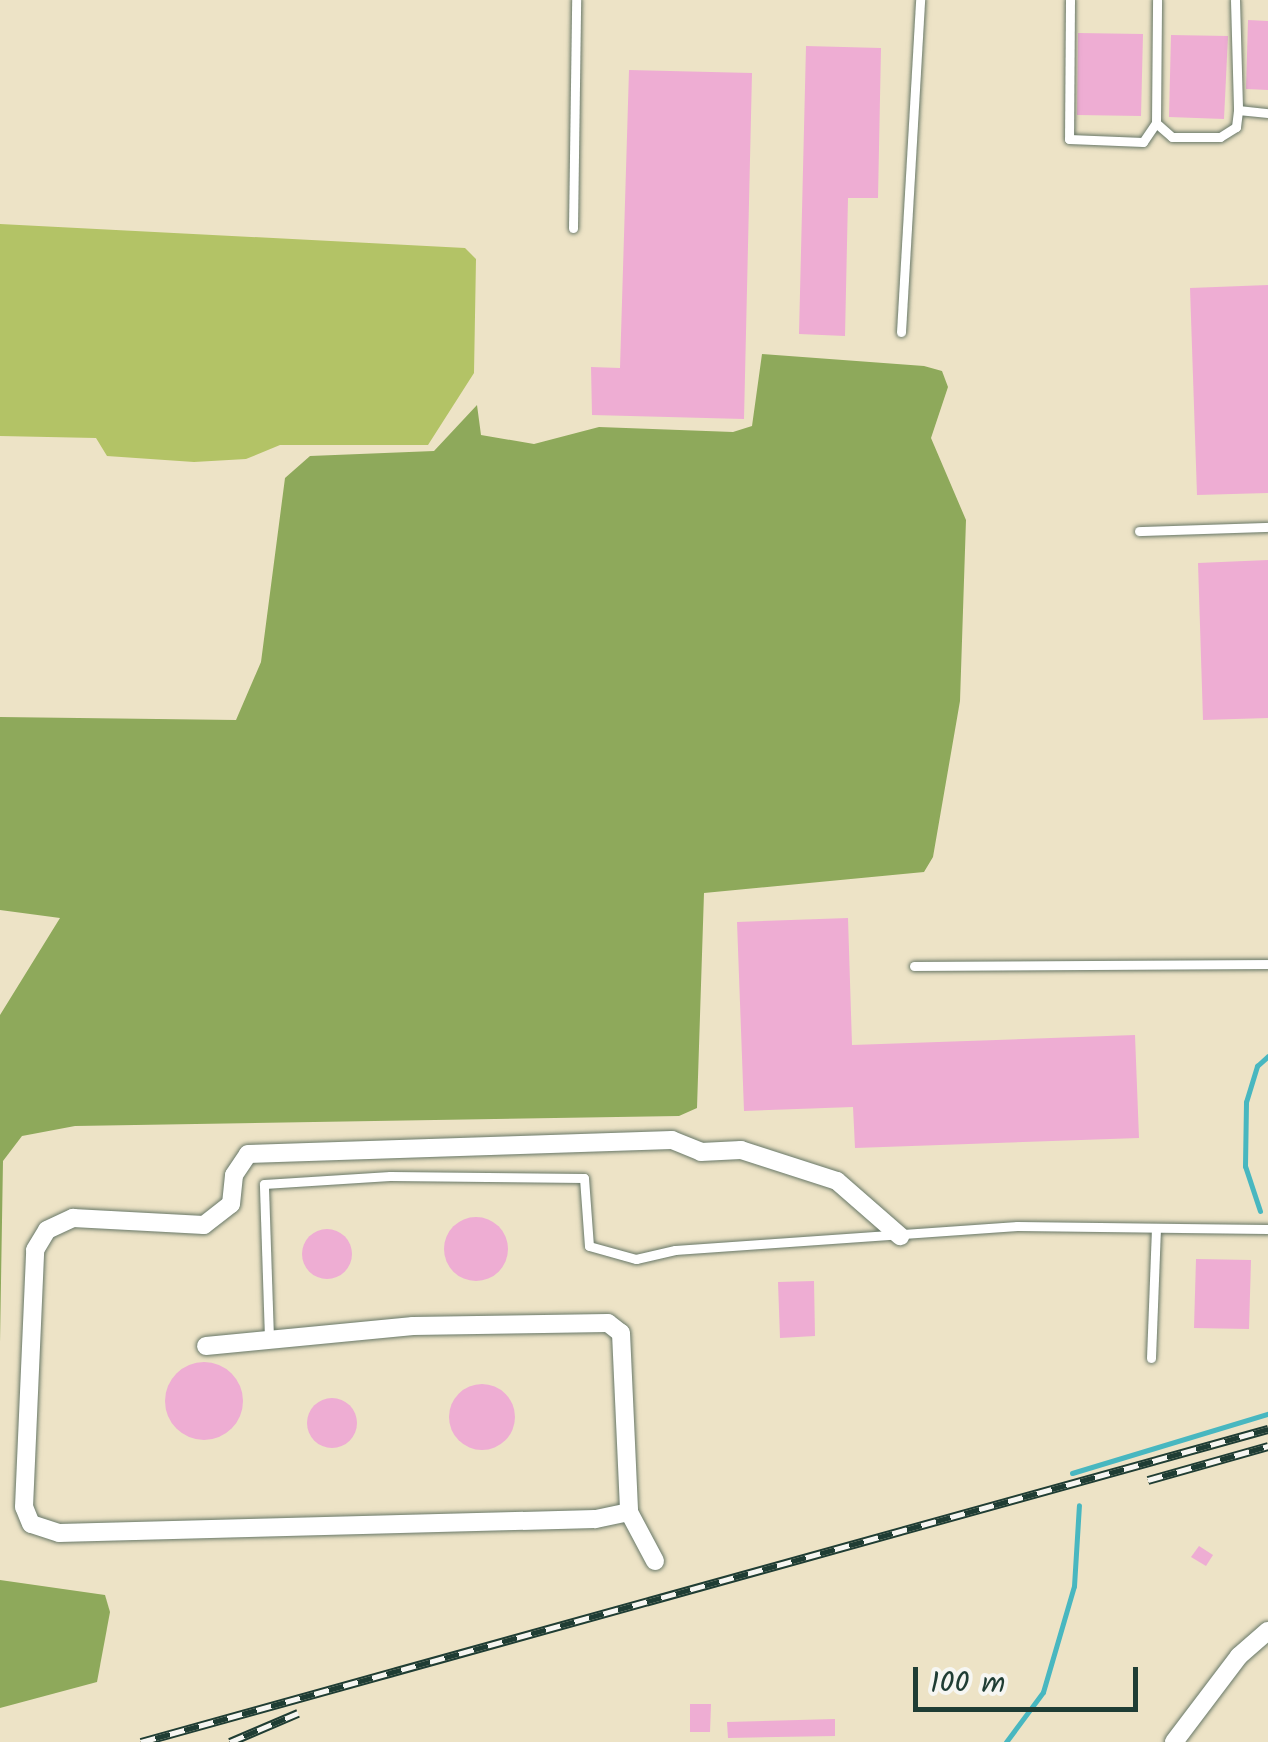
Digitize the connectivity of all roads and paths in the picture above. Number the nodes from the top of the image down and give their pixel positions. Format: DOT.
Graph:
graph roads {
  1 [pos="576,0"];
  2 [pos="920,0"];
  3 [pos="1070,0"];
  4 [pos="1157,0"];
  5 [pos="1234,0"];
  6 [pos="1238,110"];
  7 [pos="1268,112"];
  8 [pos="1156,122"];
  9 [pos="574,228"];
  10 [pos="901,332"];
  11 [pos="1268,527"];
  12 [pos="1139,531"];
  13 [pos="1268,964"];
  14 [pos="914,966"];
  15 [pos="1156,1229"];
  16 [pos="1268,1230"];
  17 [pos="900,1236"];
  18 [pos="269,1342"];
  19 [pos="206,1346"];
  20 [pos="1150,1358"];
  21 [pos="629,1512"];
  22 [pos="655,1561"];
  23 [pos="1268,1632"];
  24 [pos="1174,1742"];
  1 -- 9 [label="lane"];
  2 -- 10 [label="lane"];
  3 -- 8 [label="lane"];
  4 -- 8 [label="lane"];
  5 -- 6 [label="lane"];
  6 -- 7 [label="lane"];
  6 -- 8 [label="lane"];
  11 -- 12 [label="lane"];
  13 -- 14 [label="lane"];
  15 -- 16 [label="lane"];
  15 -- 17 [label="lane"];
  15 -- 20 [label="lane"];
  17 -- 18 [label="lane"];
  17 -- 21 [label="street"];
  18 -- 19 [label="street"];
  18 -- 21 [label="street"];
  21 -- 22 [label="street"];
  23 -- 24 [label="street"];
}
